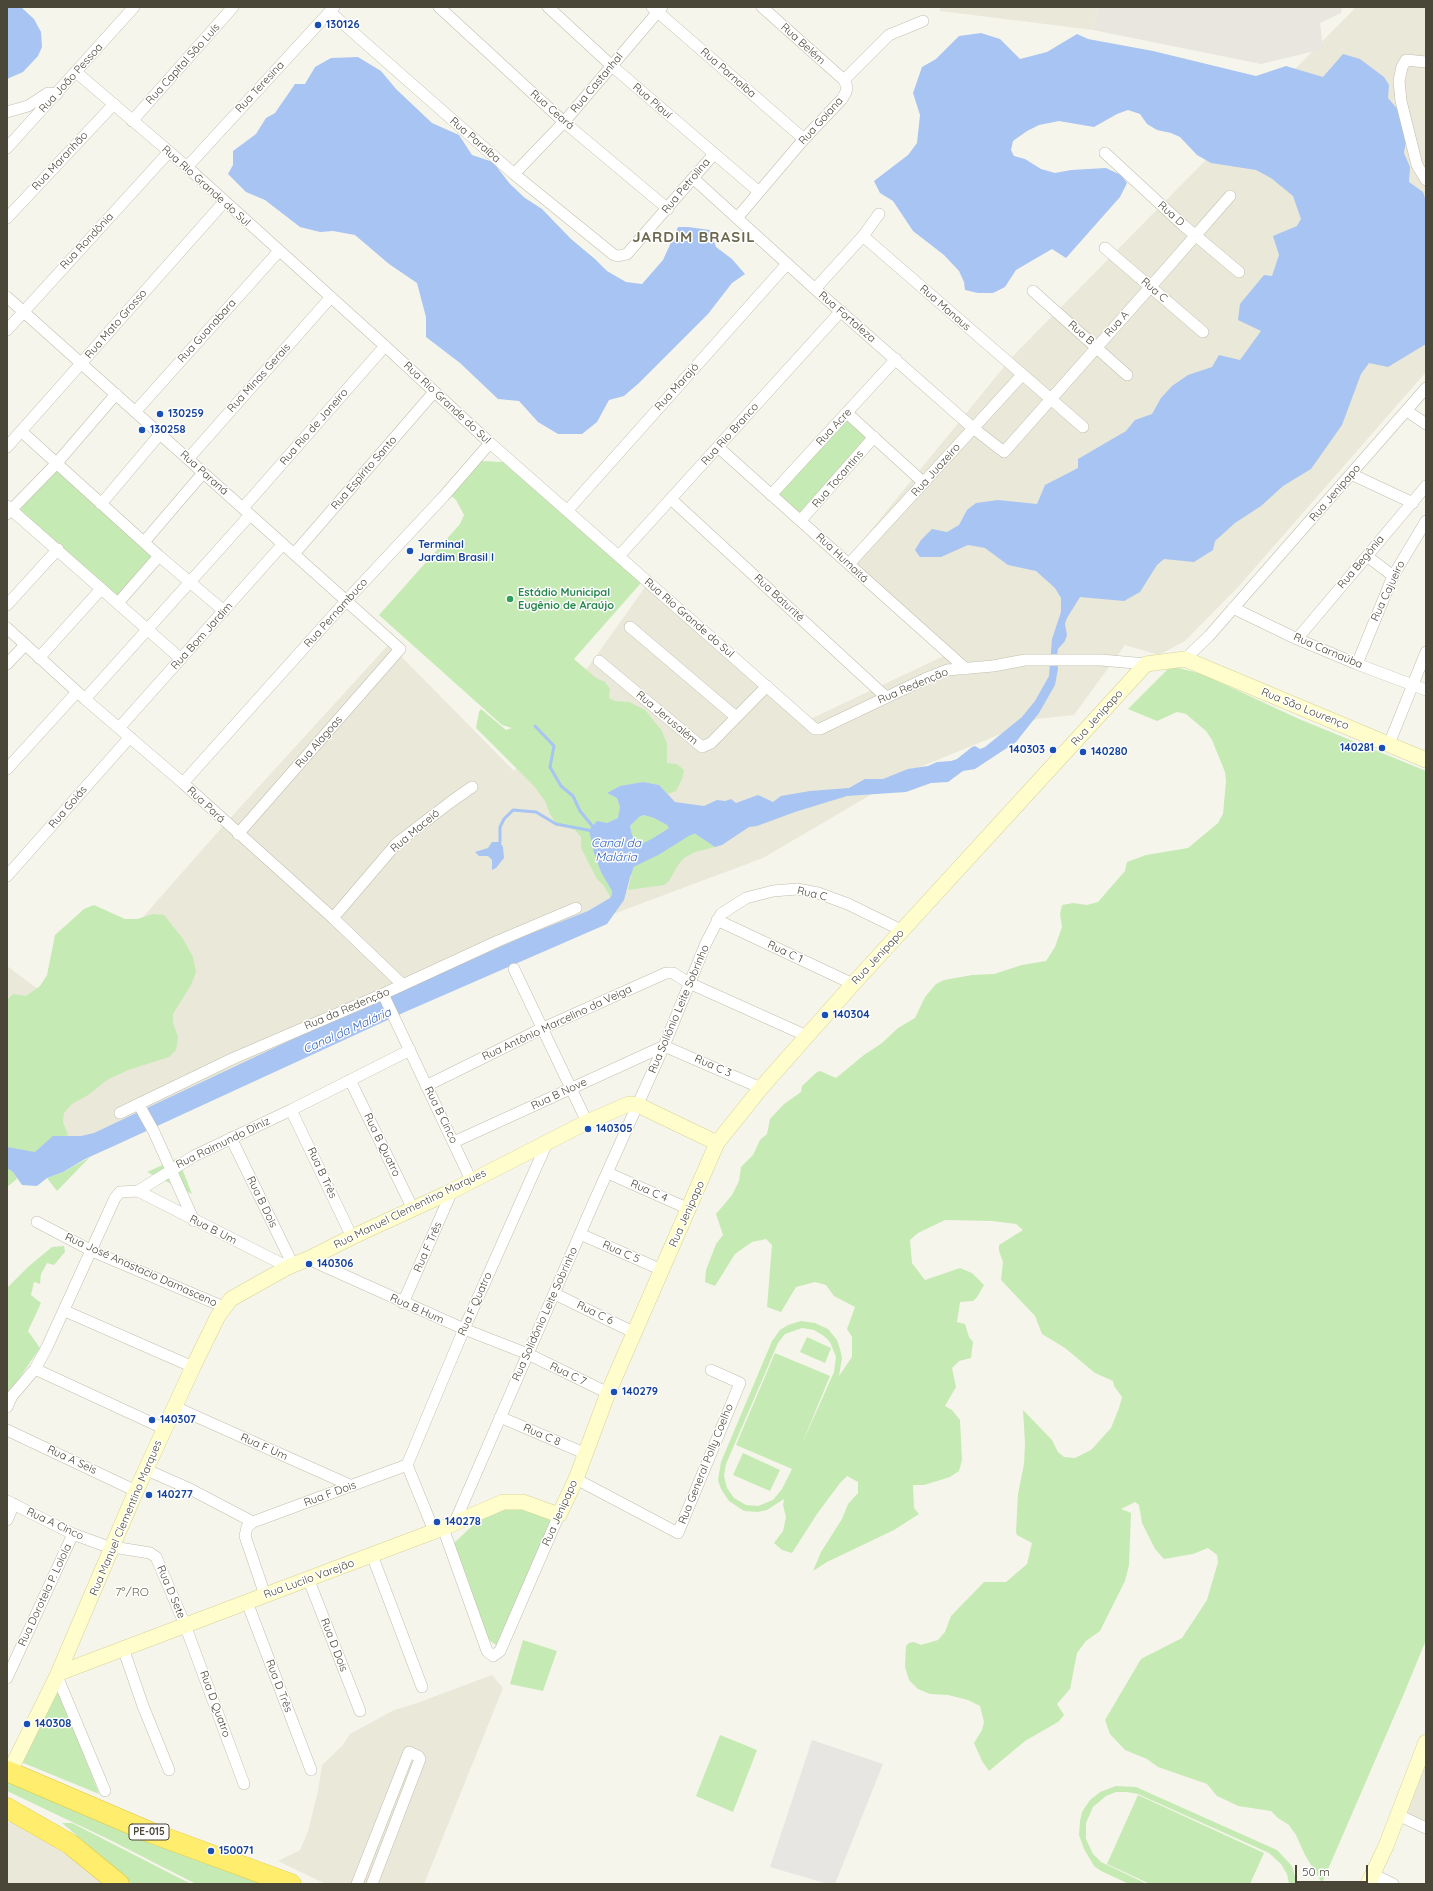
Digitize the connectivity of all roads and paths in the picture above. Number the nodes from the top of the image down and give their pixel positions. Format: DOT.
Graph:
graph roads {
  1 [pos="134,7"];
  2 [pos="233,7"];
  3 [pos="439,7"];
  4 [pos="548,7"];
  5 [pos="762,7"];
  6 [pos="332,9"];
  7 [pos="658,9"];
  8 [pos="923,21"];
  9 [pos="1426,62"];
  10 [pos="612,66"];
  11 [pos="76,72"];
  12 [pos="844,80"];
  13 [pos="57,94"];
  14 [pos="114,104"];
  15 [pos="7,112"];
  16 [pos="132,120"];
  17 [pos="564,122"];
  18 [pos="804,139"];
  19 [pos="7,148"];
  20 [pos="168,153"];
  21 [pos="1104,153"];
  22 [pos="714,154"];
  23 [pos="187,167"];
  24 [pos="514,174"];
  25 [pos="694,179"];
  26 [pos="1426,180"];
  27 [pos="758,192"];
  28 [pos="1230,196"];
  29 [pos="224,202"];
  30 [pos="668,209"];
  31 [pos="879,214"];
  32 [pos="7,218"];
  33 [pos="737,218"];
  34 [pos="1194,235"];
  35 [pos="862,236"];
  36 [pos="1105,248"];
  37 [pos="279,250"];
  38 [pos="627,254"];
  39 [pos="787,264"];
  40 [pos="1239,272"];
  41 [pos="1150,287"];
  42 [pos="815,289"];
  43 [pos="1034,291"];
  44 [pos="331,297"];
  45 [pos="7,298"];
  46 [pos="842,311"];
  47 [pos="23,312"];
  48 [pos="7,330"];
  49 [pos="1203,332"];
  50 [pos="385,346"];
  51 [pos="1097,347"];
  52 [pos="896,359"];
  53 [pos="81,364"];
  54 [pos="1127,375"];
  55 [pos="1022,376"];
  56 [pos="1426,388"];
  57 [pos="434,392"];
  58 [pos="116,394"];
  59 [pos="1051,400"];
  60 [pos="1407,411"];
  61 [pos="135,412"];
  62 [pos="847,413"];
  63 [pos="1426,424"];
  64 [pos="1083,427"];
  65 [pos="973,428"];
  66 [pos="21,431"];
  67 [pos="160,434"];
  68 [pos="874,437"];
  69 [pos="490,443"];
  70 [pos="7,447"];
  71 [pos="718,447"];
  72 [pos="1004,452"];
  73 [pos="188,459"];
  74 [pos="56,464"];
  75 [pos="203,473"];
  76 [pos="1351,474"];
  77 [pos="924,483"];
  78 [pos="1426,486"];
  79 [pos="771,495"];
  80 [pos="672,500"];
  81 [pos="1413,503"];
  82 [pos="101,504"];
  83 [pos="8,510"];
  84 [pos="567,511"];
  85 [pos="246,512"];
  86 [pos="801,520"];
  87 [pos="1426,522"];
  88 [pos="144,542"];
  89 [pos="283,544"];
  90 [pos="58,549"];
  91 [pos="294,554"];
  92 [pos="159,556"];
  93 [pos="619,556"];
  94 [pos="1367,556"];
  95 [pos="849,564"];
  96 [pos="1393,576"];
  97 [pos="190,582"];
  98 [pos="101,589"];
  99 [pos="346,601"];
  100 [pos="118,603"];
  101 [pos="7,605"];
  102 [pos="1233,608"];
  103 [pos="224,611"];
  104 [pos="7,628"];
  105 [pos="630,628"];
  106 [pos="146,630"];
  107 [pos="1297,639"];
  108 [pos="25,645"];
  109 [pos="400,650"];
  110 [pos="1426,652"];
  111 [pos="39,658"];
  112 [pos="181,659"];
  113 [pos="1185,659"];
  114 [pos="600,661"];
  115 [pos="7,664"];
  116 [pos="1146,664"];
  117 [pos="1356,664"];
  118 [pos="966,669"];
  119 [pos="1412,684"];
  120 [pos="767,686"];
  121 [pos="1426,690"];
  122 [pos="81,696"];
  123 [pos="886,697"];
  124 [pos="736,717"];
  125 [pos="119,728"];
  126 [pos="820,729"];
  127 [pos="130,737"];
  128 [pos="1389,744"];
  129 [pos="1426,760"];
  130 [pos="7,769"];
  131 [pos="183,783"];
  132 [pos="472,787"];
  133 [pos="238,834"];
  134 [pos="7,876"];
  135 [pos="576,908"];
  136 [pos="719,917"];
  137 [pos="332,918"];
  138 [pos="903,931"];
  139 [pos="514,969"];
  140 [pos="689,983"];
  141 [pos="853,984"];
  142 [pos="403,985"];
  143 [pos="383,994"];
  144 [pos="541,1029"];
  145 [pos="807,1036"];
  146 [pos="664,1046"];
  147 [pos="410,1050"];
  148 [pos="350,1080"];
  149 [pos="426,1086"];
  150 [pos="570,1088"];
  151 [pos="761,1088"];
  152 [pos="638,1106"];
  153 [pos="140,1107"];
  154 [pos="291,1110"];
  155 [pos="120,1114"];
  156 [pos="587,1122"];
  157 [pos="231,1138"];
  158 [pos="454,1142"];
  159 [pos="718,1143"];
  160 [pos="547,1144"];
  161 [pos="171,1169"];
  162 [pos="608,1173"];
  163 [pos="471,1180"];
  164 [pos="138,1191"];
  165 [pos="452,1191"];
  166 [pos="413,1209"];
  167 [pos="689,1209"];
  168 [pos="194,1221"];
  169 [pos="38,1222"];
  170 [pos="580,1234"];
  171 [pos="352,1237"];
  172 [pos="92,1251"];
  173 [pos="308,1259"];
  174 [pos="291,1266"];
  175 [pos="662,1270"];
  176 [pos="555,1294"];
  177 [pos="403,1303"];
  178 [pos="224,1307"];
  179 [pos="65,1311"];
  180 [pos="464,1329"];
  181 [pos="635,1333"];
  182 [pos="528,1354"];
  183 [pos="193,1367"];
  184 [pos="35,1369"];
  185 [pos="711,1370"];
  186 [pos="608,1393"];
  187 [pos="7,1407"];
  188 [pos="175,1407"];
  189 [pos="500,1418"];
  190 [pos="165,1429"];
  191 [pos="7,1430"];
  192 [pos="584,1453"];
  193 [pos="407,1465"];
  194 [pos="147,1470"];
  195 [pos="576,1479"];
  196 [pos="352,1486"];
  197 [pos="136,1490"];
  198 [pos="11,1503"];
  199 [pos="559,1515"];
  200 [pos="7,1520"];
  201 [pos="253,1522"];
  202 [pos="443,1528"];
  203 [pos="73,1534"];
  204 [pos="108,1546"];
  205 [pos="372,1555"];
  206 [pos="308,1578"];
  207 [pos="265,1595"];
  208 [pos="247,1602"];
  209 [pos="185,1625"];
  210 [pos="123,1648"];
  211 [pos="58,1674"];
  212 [pos="7,1678"];
  213 [pos="422,1687"];
  214 [pos="360,1711"];
  215 [pos="1426,1742"];
  216 [pos="1423,1757"];
  217 [pos="169,1770"];
  218 [pos="311,1770"];
  219 [pos="8,1772"];
  220 [pos="244,1784"];
  221 [pos="104,1791"];
  222 [pos="11,1812"];
  223 [pos="1398,1815"];
  224 [pos="1426,1828"];
  225 [pos="1370,1879"];
  226 [pos="119,1884"];
  227 [pos="292,1884"];
  228 [pos="357,1884"];
  229 [pos="372,1884"];
  230 [pos="1393,1884"];
  1 -- 11 [label="street, Rua João Pessoa"];
  2 -- 16 [label="street, Rua Capital São Luís"];
  3 -- 17 [label="street, Rua Ceará"];
  4 -- 10 [label="street, Rua Piauí"];
  5 -- 12 [label="street, Rua Belém"];
  6 -- 23 [label="street, Rua Teresina"];
  6 -- 24 [label="street, Rua Paraíba"];
  7 -- 10 [label="street, Rua Castanhal"];
  7 -- 18 [label="street, Rua Parnaíba"];
  8 -- 12 [label="street, Rua Goiana"];
  9 -- 26 [label="street"];
  10 -- 17 [label="street, Rua Castanhal"];
  10 -- 22 [label="street, Rua Piauí"];
  11 -- 13 [label="street, Rua João Pessoa"];
  11 -- 14 [label="street, Rua Rio Grande do Sul"];
  12 -- 18 [label="street, Rua Goiana"];
  13 -- 15 [label="street"];
  13 -- 19 [label="street, Rua João Pessoa"];
  14 -- 16 [label="street, Rua Rio Grande do Sul"];
  14 -- 32 [label="street, Rua Maranhão"];
  16 -- 20 [label="street, Rua Rio Grande do Sul"];
  17 -- 24 [label="street, Rua Castanhal"];
  17 -- 30 [label="street, Rua Ceará"];
  18 -- 27 [label="street, Rua Goiana"];
  20 -- 23 [label="street, Rua Rio Grande do Sul"];
  20 -- 47 [label="street, Rua Rondônia"];
  21 -- 34 [label="street, Rua D"];
  22 -- 25 [label="street, Rua Petrolina"];
  22 -- 27 [label="street, Rua Piauí"];
  23 -- 29 [label="street, Rua Rio Grande do Sul"];
  24 -- 38 [label="street, Rua Paraíba"];
  25 -- 30 [label="street, Rua Petrolina"];
  25 -- 33 [label="street, Rua Fortaleza"];
  27 -- 33 [label="street, Rua Goiana"];
  28 -- 34 [label="street, Rua A"];
  29 -- 37 [label="street, Rua Rio Grande do Sul"];
  29 -- 53 [label="street, Rua Mato Grosso"];
  30 -- 38 [label="street, Rua Petrolina"];
  31 -- 35 [label="street"];
  33 -- 39 [label="street, Rua Fortaleza"];
  34 -- 40 [label="street, Rua D"];
  34 -- 41 [label="street, Rua A"];
  35 -- 42 [label="street"];
  35 -- 55 [label="street, Rua Manaus"];
  36 -- 41 [label="street, Rua C"];
  37 -- 44 [label="street, Rua Rio Grande do Sul"];
  37 -- 61 [label="street, Rua Guanabara"];
  39 -- 42 [label="street, Rua Fortaleza"];
  39 -- 84 [label="street, Rua Marajó"];
  41 -- 49 [label="street, Rua C"];
  41 -- 51 [label="street, Rua A"];
  42 -- 46 [label="street, Rua Fortaleza"];
  43 -- 51 [label="street, Rua B"];
  44 -- 50 [label="street, Rua Rio Grande do Sul"];
  44 -- 73 [label="street, Rua Minas Gerais"];
  45 -- 47 [label="street, Rua Paraná"];
  46 -- 52 [label="street, Rua Fortaleza"];
  46 -- 71 [label="street, Rua Rio Branco"];
  47 -- 48 [label="street, Rua Rondônia"];
  47 -- 53 [label="street, Rua Paraná"];
  50 -- 57 [label="street, Rua Rio Grande do Sul"];
  50 -- 85 [label="street, Rua Rio de Janeiro"];
  51 -- 54 [label="street, Rua B"];
  51 -- 59 [label="street, Rua A"];
  52 -- 62 [label="street, Rua Acre"];
  52 -- 65 [label="street, Rua Fortaleza"];
  53 -- 58 [label="street, Rua Paraná"];
  53 -- 66 [label="street, Rua Mato Grosso"];
  55 -- 59 [label="street, Rua Manaus"];
  55 -- 65 [label="street, Rua Juazeiro"];
  56 -- 60 [label="street, Rua Jenipapo"];
  57 -- 69 [label="street, Rua Rio Grande do Sul"];
  57 -- 91 [label="street, Rua Espírito Santo"];
  58 -- 61 [label="street, Rua Paraná"];
  58 -- 74 [label="street"];
  59 -- 64 [label="street, Rua Manaus"];
  59 -- 72 [label="street, Rua A"];
  60 -- 63 [label="street"];
  60 -- 76 [label="street, Rua Jenipapo"];
  61 -- 67 [label="street, Rua Paraná"];
  62 -- 68 [label="street"];
  62 -- 79 [label="street, Rua Acre"];
  65 -- 72 [label="street, Rua Fortaleza"];
  65 -- 77 [label="street, Rua Juazeiro"];
  66 -- 70 [label="street, Rua Mato Grosso"];
  66 -- 74 [label="street"];
  67 -- 73 [label="street, Rua Paraná"];
  67 -- 82 [label="street"];
  68 -- 77 [label="street"];
  68 -- 86 [label="street, Rua Tocantins"];
  69 -- 84 [label="street, Rua Rio Grande do Sul"];
  69 -- 99 [label="street, Rua Pernambuco"];
  71 -- 79 [label="street, Rua Humaitá"];
  71 -- 80 [label="street, Rua Rio Branco"];
  73 -- 75 [label="street, Rua Paraná"];
  74 -- 82 [label="street"];
  74 -- 83 [label="street"];
  75 -- 85 [label="street, Rua Paraná"];
  75 -- 88 [label="street"];
  76 -- 81 [label="street"];
  76 -- 102 [label="street, Rua Jenipapo"];
  77 -- 95 [label="street, Rua Juazeiro"];
  78 -- 81 [label="street, Rua Begônia"];
  79 -- 86 [label="street, Rua Humaitá"];
  80 -- 93 [label="street, Rua Rio Branco"];
  80 -- 123 [label="street, Rua Baturité"];
  81 -- 94 [label="street, Rua Begônia"];
  82 -- 88 [label="street"];
  83 -- 90 [label="street"];
  84 -- 93 [label="street, Rua Rio Grande do Sul"];
  85 -- 89 [label="street, Rua Paraná"];
  85 -- 97 [label="street, Rua Rio de Janeiro"];
  86 -- 95 [label="street, Rua Humaitá"];
  87 -- 96 [label="street, Rua Cajueiro"];
  88 -- 92 [label="street"];
  89 -- 91 [label="street, Rua Paraná"];
  89 -- 103 [label="street, Rua Bom Jardim"];
  90 -- 98 [label="street"];
  90 -- 101 [label="street"];
  91 -- 99 [label="street, Rua Paraná"];
  92 -- 97 [label="street"];
  92 -- 100 [label="street"];
  93 -- 120 [label="street, Rua Rio Grande do Sul"];
  94 -- 96 [label="street"];
  94 -- 107 [label="street, Rua Begônia"];
  95 -- 118 [label="street, Rua Humaitá"];
  96 -- 117 [label="street, Rua Cajueiro"];
  97 -- 103 [label="street"];
  97 -- 106 [label="street, Rua Rio de Janeiro"];
  98 -- 100 [label="street"];
  98 -- 111 [label="street"];
  99 -- 109 [label="street, Rua Paraná"];
  99 -- 131 [label="street, Rua Pernambuco"];
  100 -- 106 [label="street"];
  102 -- 107 [label="street, Rua Carnaúba"];
  102 -- 113 [label="street, Rua Jenipapo"];
  103 -- 112 [label="street, Rua Bom Jardim"];
  104 -- 108 [label="street, Rua Pará"];
  105 -- 124 [label="street"];
  106 -- 112 [label="street"];
  106 -- 122 [label="street, Rua Rio de Janeiro"];
  107 -- 117 [label="street, Rua Carnaúba"];
  108 -- 111 [label="street, Rua Pará"];
  108 -- 115 [label="street"];
  109 -- 133 [label="street, Rua Alagoas"];
  110 -- 119 [label="street"];
  111 -- 122 [label="street, Rua Pará"];
  112 -- 125 [label="street, Rua Bom Jardim"];
  113 -- 116 [label="street"];
  113 -- 128 [label="street, Rua São Lourenço"];
  114 -- 124 [label="street, Rua Jerusalém"];
  116 -- 118 [label="street, Rua Redenção"];
  116 -- 138 [label="street, Rua Jenipapo"];
  117 -- 119 [label="street, Rua Carnaúba"];
  118 -- 123 [label="street, Rua Redenção"];
  119 -- 121 [label="street, Rua Carnaúba"];
  119 -- 128 [label="street"];
  120 -- 124 [label="street, Rua Jerusalém"];
  120 -- 126 [label="street, Rua Rio Grande do Sul"];
  122 -- 125 [label="street, Rua Pará"];
  122 -- 130 [label="street, Rua Rio de Janeiro"];
  123 -- 126 [label="street, Rua Redenção"];
  125 -- 127 [label="street, Rua Pará"];
  127 -- 131 [label="street, Rua Pará"];
  127 -- 134 [label="street, Rua Goiás"];
  128 -- 129 [label="street, Rua São Lourenço"];
  131 -- 133 [label="street, Rua Pará"];
  132 -- 137 [label="street, Rua Maceió"];
  133 -- 137 [label="street, Rua Pará"];
  135 -- 142 [label="street, Rua da Redenção"];
  136 -- 138 [label="street, Rua C"];
  136 -- 140 [label="street, Rua Soliônio Leite Sobrinho"];
  136 -- 141 [label="street, Rua C 1"];
  137 -- 142 [label="street, Rua Pará"];
  138 -- 141 [label="street, Rua Jenipapo"];
  139 -- 144 [label="street"];
  140 -- 144 [label="street, Rua Antônio Marcelino da Veiga"];
  140 -- 145 [label="street, Rua Antônio Marcelino da Veiga"];
  140 -- 146 [label="street, Rua Soliônio Leite Sobrinho"];
  141 -- 145 [label="street, Rua Jenipapo"];
  142 -- 143 [label="street, Rua da Redenção"];
  143 -- 147 [label="street"];
  143 -- 153 [label="street, Rua da Redenção"];
  144 -- 149 [label="street, Rua Antônio Marcelino da Veiga"];
  144 -- 150 [label="street"];
  145 -- 151 [label="street, Rua Jenipapo"];
  146 -- 150 [label="street, Rua B Nove"];
  146 -- 151 [label="street, Rua C 3"];
  146 -- 152 [label="street, Rua Soliônio Leite Sobrinho"];
  147 -- 148 [label="street, Rua Raimundo Diniz"];
  147 -- 149 [label="street, Rua B Cinco"];
  148 -- 154 [label="street, Rua Raimundo Diniz"];
  148 -- 166 [label="street, Rua B Quatro"];
  149 -- 158 [label="street, Rua B Cinco"];
  150 -- 156 [label="street"];
  150 -- 158 [label="street, Rua B Nove"];
  151 -- 159 [label="street, Rua Jenipapo"];
  152 -- 156 [label="street, Rua Manuel Clementino Marques"];
  152 -- 159 [label="street"];
  152 -- 162 [label="street, Rua Solidônio Leite Sobrinho"];
  153 -- 155 [label="street, Rua da Redenção"];
  153 -- 161 [label="street"];
  154 -- 157 [label="street, Rua Raimundo Diniz"];
  154 -- 171 [label="street, Rua B Três"];
  156 -- 160 [label="street, Rua Manuel Clementino Marques"];
  157 -- 161 [label="street, Rua Raimundo Diniz"];
  157 -- 174 [label="street, Rua B Dois"];
  158 -- 163 [label="street, Rua B Cinco"];
  159 -- 167 [label="street, Rua Jenipapo"];
  160 -- 163 [label="street, Rua Manuel Clementino Marques"];
  160 -- 180 [label="street, Rua F Quatro"];
  161 -- 164 [label="street, Rua Raimundo Diniz"];
  161 -- 168 [label="street"];
  162 -- 167 [label="street, Rua C 4"];
  162 -- 170 [label="street, Rua Solidônio Leite Sobrinho"];
  163 -- 165 [label="street, Rua Manuel Clementino Marques"];
  164 -- 168 [label="street, Rua B Um"];
  164 -- 172 [label="street, Rua Raimundo Diniz"];
  165 -- 166 [label="street, Rua Manuel Clementino Marques"];
  165 -- 177 [label="street, Rua F Três"];
  166 -- 171 [label="street, Rua Manuel Clementino Marques"];
  167 -- 175 [label="street, Rua Jenipapo"];
  168 -- 174 [label="street, Rua B Um"];
  169 -- 172 [label="street, Rua José Anastacio Damasceno"];
  170 -- 175 [label="street, Rua C 5"];
  170 -- 176 [label="street, Rua Solidônio Leite Sobrinho"];
  171 -- 173 [label="street, Rua Manuel Clementino Marques"];
  172 -- 178 [label="street, Rua José Anastacio Damasceno"];
  172 -- 179 [label="street, Rua Raimundo Diniz"];
  173 -- 174 [label="street, Rua Manuel Clementino Marques"];
  173 -- 177 [label="street, Rua B Hum"];
  174 -- 178 [label="street, Rua Manuel Clementino Marques"];
  175 -- 181 [label="street, Rua Jenipapo"];
  176 -- 181 [label="street, Rua C 6"];
  176 -- 182 [label="street, Rua Solidônio Leite Sobrinho"];
  177 -- 180 [label="street, Rua B Hum"];
  178 -- 183 [label="street, Rua Manuel Clementino Marques"];
  179 -- 183 [label="street"];
  179 -- 184 [label="street, Rua Raimundo Diniz"];
  180 -- 182 [label="street, Rua B Hum"];
  180 -- 193 [label="street, Rua F Quatro"];
  181 -- 186 [label="street, Rua Jenipapo"];
  182 -- 186 [label="street, Rua C 7"];
  182 -- 189 [label="street, Rua Solidônio Leite Sobrinho"];
  183 -- 188 [label="street, Rua Manuel Clementino Marques"];
  184 -- 187 [label="street, Rua Raimundo Diniz"];
  184 -- 190 [label="street"];
  185 -- 195 [label="street, Rua General Polly Coelho"];
  186 -- 192 [label="street, Rua Jenipapo"];
  188 -- 190 [label="street, Rua Manuel Clementino Marques"];
  188 -- 196 [label="street, Rua F Um"];
  189 -- 192 [label="street, Rua C 8"];
  189 -- 202 [label="street, Rua Solidônio Leite Sobrinho"];
  190 -- 194 [label="street, Rua Manuel Clementino Marques"];
  191 -- 197 [label="street, Rua A Seis"];
  192 -- 195 [label="street, Rua Jenipapo"];
  193 -- 196 [label="street, Rua F Dois"];
  193 -- 202 [label="street"];
  194 -- 197 [label="street, Rua Manuel Clementino Marques"];
  194 -- 201 [label="street"];
  195 -- 199 [label="street, Rua Jenipapo"];
  196 -- 201 [label="street, Rua F Dois"];
  197 -- 204 [label="street, Rua Manuel Clementino Marques"];
  198 -- 200 [label="street"];
  198 -- 203 [label="street, Rua A Cinco"];
  199 -- 202 [label="street, Rua Lucilo Varejão"];
  199 -- 202 [label="street, Rua Jenipapo"];
  201 -- 207 [label="street"];
  202 -- 205 [label="street, Rua Lucilo Varejão"];
  203 -- 204 [label="street, Rua A Cinco"];
  203 -- 212 [label="street, Rua Doroteia P. Loiola"];
  204 -- 209 [label="street, Rua D Sete"];
  204 -- 211 [label="street, Rua Manuel Clementino Marques"];
  205 -- 206 [label="street, Rua Lucilo Varejão"];
  205 -- 213 [label="street"];
  206 -- 207 [label="street, Rua Lucilo Varejão"];
  206 -- 214 [label="street, Rua D Dois"];
  207 -- 208 [label="street, Rua Lucilo Varejão"];
  208 -- 209 [label="street, Rua Lucilo Varejão"];
  208 -- 218 [label="street, Rua D Três"];
  209 -- 210 [label="street, Rua Lucilo Varejão"];
  209 -- 220 [label="street, Rua D Quatro"];
  210 -- 211 [label="street, Rua Lucilo Varejão"];
  210 -- 217 [label="street"];
  211 -- 219 [label="street, Rua Manuel Clementino Marques"];
  211 -- 221 [label="street"];
  215 -- 216 [label="street"];
  216 -- 223 [label="street"];
  219 -- 227 [label="highway, PE-015"];
  222 -- 226 [label="highway"];
  223 -- 224 [label="street"];
  223 -- 225 [label="street"];
  225 -- 230 [label="street"];
  228 -- 229 [label="street"];
}
